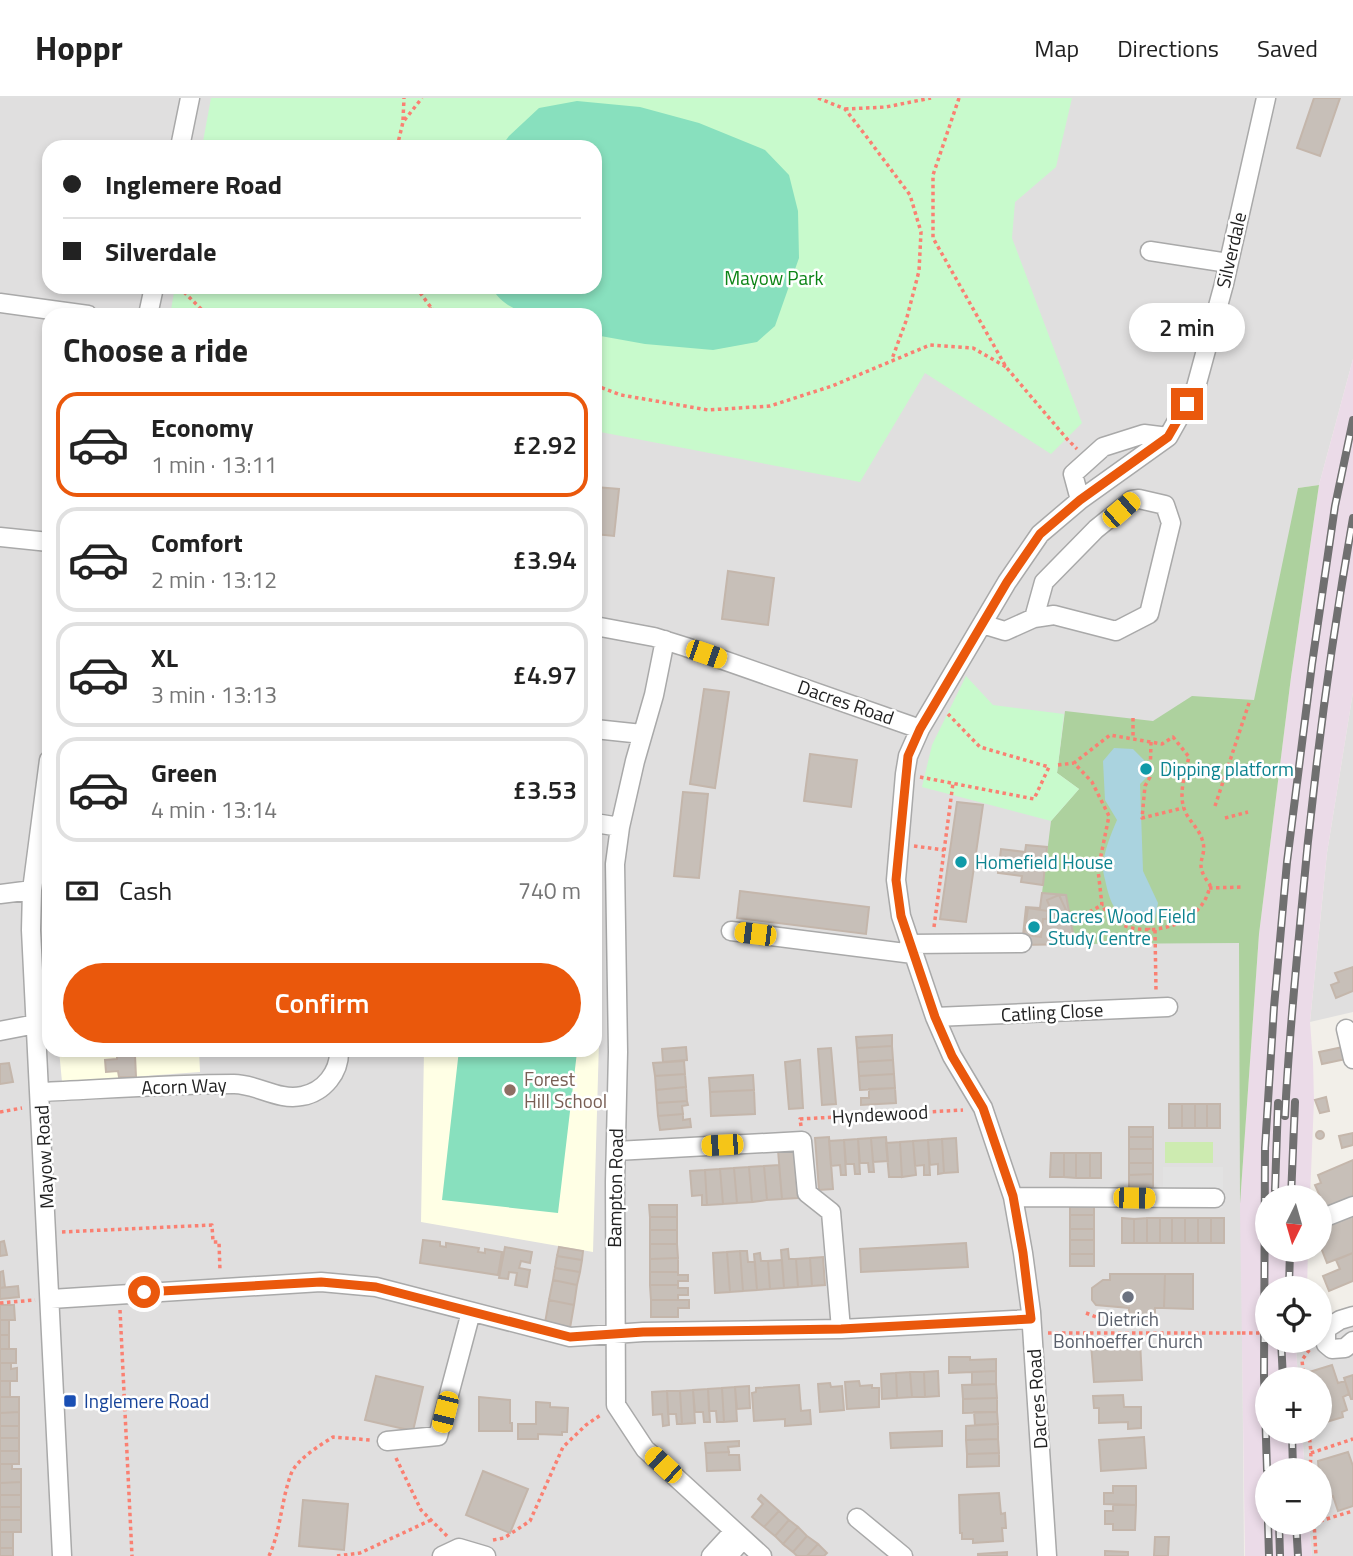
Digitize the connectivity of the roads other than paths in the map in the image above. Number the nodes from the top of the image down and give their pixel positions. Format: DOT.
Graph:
graph roads {
  1 [pos="190,98"];
  2 [pos="1266,98"];
  3 [pos="181,140"];
  4 [pos="1150,251"];
  5 [pos="1228,263"];
  6 [pos="0,303"];
  7 [pos="42,309"];
  8 [pos="1168,437"];
  9 [pos="1080,500"];
  10 [pos="0,537"];
  11 [pos="42,541"];
  12 [pos="1034,618"];
  13 [pos="982,624"];
  14 [pos="602,627"];
  15 [pos="665,640"];
  16 [pos="920,729"];
  17 [pos="602,730"];
  18 [pos="642,734"];
  19 [pos="42,814"];
  20 [pos="602,824"];
  21 [pos="620,827"];
  22 [pos="32,890"];
  23 [pos="0,894"];
  24 [pos="731,931"];
  25 [pos="1022,943"];
  26 [pos="911,949"];
  27 [pos="1162,1007"];
  28 [pos="935,1017"];
  29 [pos="36,1024"];
  30 [pos="1346,1029"];
  31 [pos="0,1031"];
  32 [pos="339,1057"];
  33 [pos="1353,1059"];
  34 [pos="41,1092"];
  35 [pos="616,1151"];
  36 [pos="1013,1196"];
  37 [pos="1215,1198"];
  38 [pos="1353,1206"];
  39 [pos="1332,1214"];
  40 [pos="51,1299"];
  41 [pos="471,1312"];
  42 [pos="1353,1316"];
  43 [pos="1032,1326"];
  44 [pos="841,1329"];
  45 [pos="614,1334"];
  46 [pos="1353,1341"];
  47 [pos="387,1441"];
  48 [pos="857,1518"];
  49 [pos="738,1535"];
  50 [pos="62,1556"];
  51 [pos="442,1556"];
  52 [pos="486,1556"];
  53 [pos="711,1556"];
  54 [pos="728,1556"];
  55 [pos="762,1556"];
  56 [pos="903,1556"];
  57 [pos="1047,1556"];
  1 -- 3 [label="street"];
  2 -- 5 [label="street, Silverdale"];
  4 -- 5 [label="street"];
  5 -- 8 [label="street, Silverdale"];
  6 -- 7 [label="street"];
  8 -- 9 [label="street, Silverdale"];
  8 -- 9 [label="street"];
  9 -- 13 [label="street, Silverdale"];
  10 -- 11 [label="street"];
  12 -- 12 [label="street"];
  12 -- 13 [label="street"];
  13 -- 16 [label="street, Silverdale"];
  14 -- 15 [label="street, Dacres Road"];
  15 -- 16 [label="street, Dacres Road"];
  15 -- 18 [label="street, Bampton Road"];
  16 -- 26 [label="street, Dacres Road"];
  17 -- 18 [label="street"];
  18 -- 21 [label="street, Bampton Road"];
  19 -- 22 [label="street, Mayow Road"];
  20 -- 21 [label="street"];
  21 -- 35 [label="street, Bampton Road"];
  22 -- 23 [label="street"];
  22 -- 29 [label="street, Mayow Road"];
  24 -- 26 [label="street"];
  25 -- 26 [label="street"];
  26 -- 28 [label="street, Dacres Road"];
  27 -- 28 [label="street, Catling Close"];
  28 -- 36 [label="street, Dacres Road"];
  29 -- 31 [label="street"];
  29 -- 34 [label="street, Mayow Road"];
  30 -- 33 [label="street"];
  32 -- 34 [label="street, Acorn Way"];
  34 -- 40 [label="street, Mayow Road"];
  35 -- 44 [label="street"];
  35 -- 45 [label="street, Bampton Road"];
  36 -- 37 [label="street"];
  36 -- 43 [label="street, Dacres Road"];
  38 -- 39 [label="street"];
  40 -- 41 [label="street"];
  40 -- 50 [label="street, Mayow Road"];
  41 -- 45 [label="street"];
  41 -- 47 [label="street"];
  42 -- 46 [label="street"];
  43 -- 44 [label="street"];
  43 -- 57 [label="street, Dacres Road"];
  44 -- 45 [label="street"];
  45 -- 49 [label="street, Bampton Road"];
  48 -- 56 [label="street"];
  49 -- 53 [label="street"];
  49 -- 54 [label="street"];
  49 -- 55 [label="street"];
  51 -- 52 [label="street"];
}
